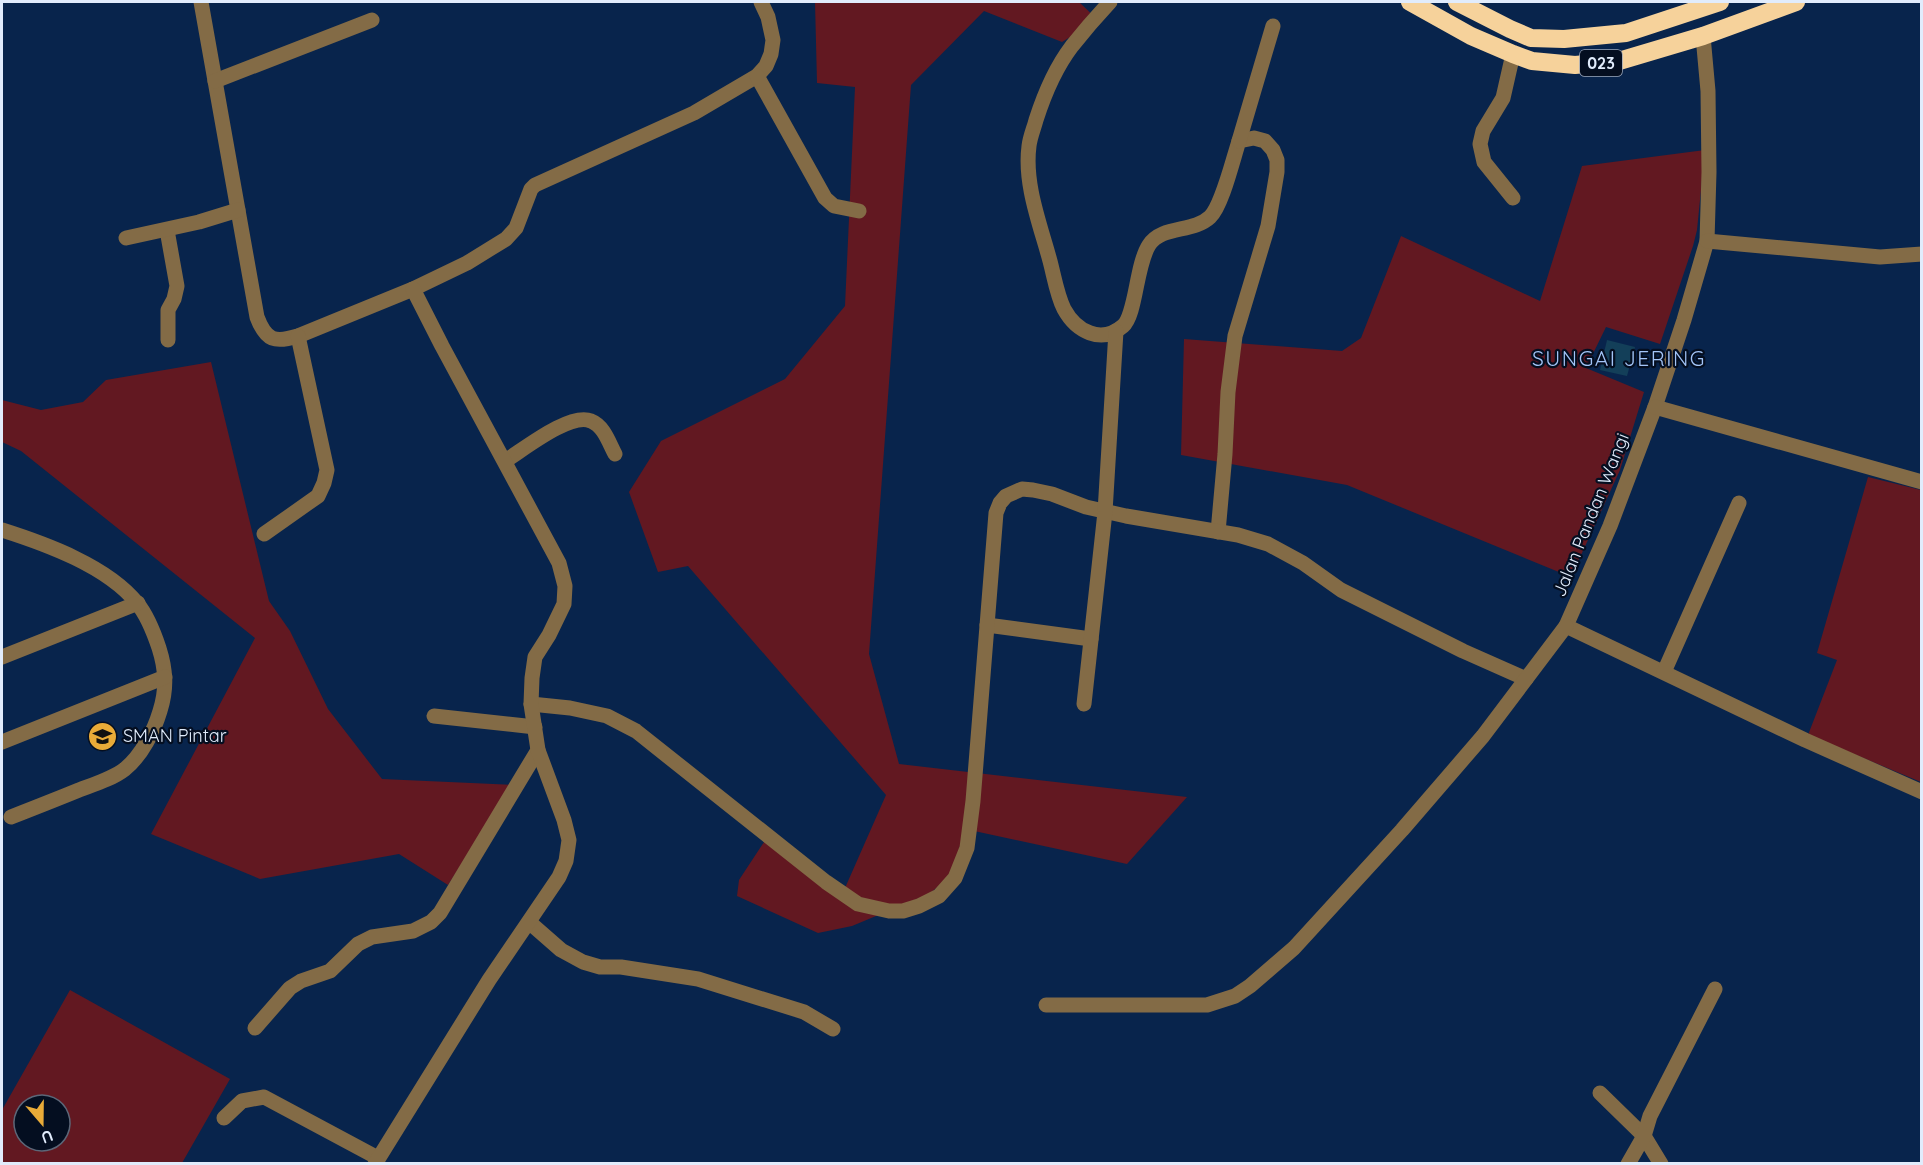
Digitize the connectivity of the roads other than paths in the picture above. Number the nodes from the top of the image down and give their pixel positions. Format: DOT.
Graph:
graph roads {
  1 [pos="201,2"];
  2 [pos="761,2"];
  3 [pos="1110,2"];
  4 [pos="1410,2"];
  5 [pos="1457,2"];
  6 [pos="1720,2"];
  7 [pos="1796,2"];
  8 [pos="372,20"];
  9 [pos="1273,26"];
  10 [pos="1703,36"];
  11 [pos="1513,54"];
  12 [pos="757,76"];
  13 [pos="215,81"];
  14 [pos="1239,141"];
  15 [pos="1513,198"];
  16 [pos="238,210"];
  17 [pos="859,211"];
  18 [pos="167,230"];
  19 [pos="126,238"];
  20 [pos="1707,241"];
  21 [pos="1922,254"];
  22 [pos="413,290"];
  23 [pos="1116,331"];
  24 [pos="298,336"];
  25 [pos="168,340"];
  26 [pos="1655,407"];
  27 [pos="615,454"];
  28 [pos="505,461"];
  29 [pos="1922,482"];
  30 [pos="1739,503"];
  31 [pos="1105,512"];
  32 [pos="2,531"];
  33 [pos="1218,532"];
  34 [pos="264,534"];
  35 [pos="138,603"];
  36 [pos="987,625"];
  37 [pos="1566,626"];
  38 [pos="1091,639"];
  39 [pos="2,657"];
  40 [pos="1664,672"];
  41 [pos="165,677"];
  42 [pos="1526,680"];
  43 [pos="531,704"];
  44 [pos="1084,704"];
  45 [pos="434,716"];
  46 [pos="535,727"];
  47 [pos="2,742"];
  48 [pos="538,750"];
  49 [pos="1922,792"];
  50 [pos="11,817"];
  51 [pos="529,922"];
  52 [pos="1715,989"];
  53 [pos="1046,1005"];
  54 [pos="255,1028"];
  55 [pos="833,1029"];
  56 [pos="1600,1093"];
  57 [pos="224,1118"];
  58 [pos="1644,1136"];
  59 [pos="376,1161"];
  60 [pos="1628,1164"];
  61 [pos="1661,1164"];
  1 -- 13 [label="street"];
  2 -- 12 [label="street"];
  3 -- 23 [label="street"];
  4 -- 11 [label="highway, 023"];
  5 -- 6 [label="highway, 023"];
  7 -- 10 [label="highway, 023"];
  8 -- 13 [label="street"];
  9 -- 14 [label="street"];
  10 -- 11 [label="highway, 023"];
  10 -- 20 [label="street, Jalan Pandan Wangi"];
  11 -- 15 [label="street"];
  12 -- 17 [label="street"];
  12 -- 22 [label="street"];
  13 -- 16 [label="street"];
  14 -- 23 [label="street"];
  14 -- 33 [label="street"];
  16 -- 18 [label="street"];
  16 -- 24 [label="street"];
  18 -- 19 [label="street"];
  18 -- 25 [label="street"];
  20 -- 21 [label="street"];
  20 -- 26 [label="street, Jalan Pandan Wangi"];
  22 -- 24 [label="street"];
  22 -- 28 [label="street"];
  23 -- 31 [label="street"];
  24 -- 34 [label="street"];
  26 -- 29 [label="street"];
  26 -- 37 [label="street, Jalan Pandan Wangi"];
  27 -- 28 [label="street"];
  28 -- 43 [label="street"];
  30 -- 40 [label="street"];
  31 -- 33 [label="street"];
  31 -- 36 [label="street"];
  31 -- 38 [label="street"];
  32 -- 35 [label="street"];
  33 -- 42 [label="street"];
  35 -- 39 [label="street"];
  35 -- 41 [label="street"];
  36 -- 38 [label="street"];
  36 -- 43 [label="street"];
  37 -- 40 [label="street, Jalan Pandan Wangi"];
  37 -- 42 [label="street"];
  38 -- 44 [label="street"];
  40 -- 49 [label="street, Jalan Pandan Wangi"];
  41 -- 47 [label="street"];
  41 -- 50 [label="street"];
  42 -- 53 [label="street"];
  43 -- 46 [label="street"];
  45 -- 46 [label="street"];
  46 -- 48 [label="street"];
  48 -- 51 [label="street"];
  48 -- 54 [label="street"];
  51 -- 55 [label="street"];
  51 -- 59 [label="street"];
  52 -- 58 [label="street"];
  56 -- 58 [label="street"];
  57 -- 59 [label="street"];
  58 -- 60 [label="street"];
  58 -- 61 [label="street"];
}
